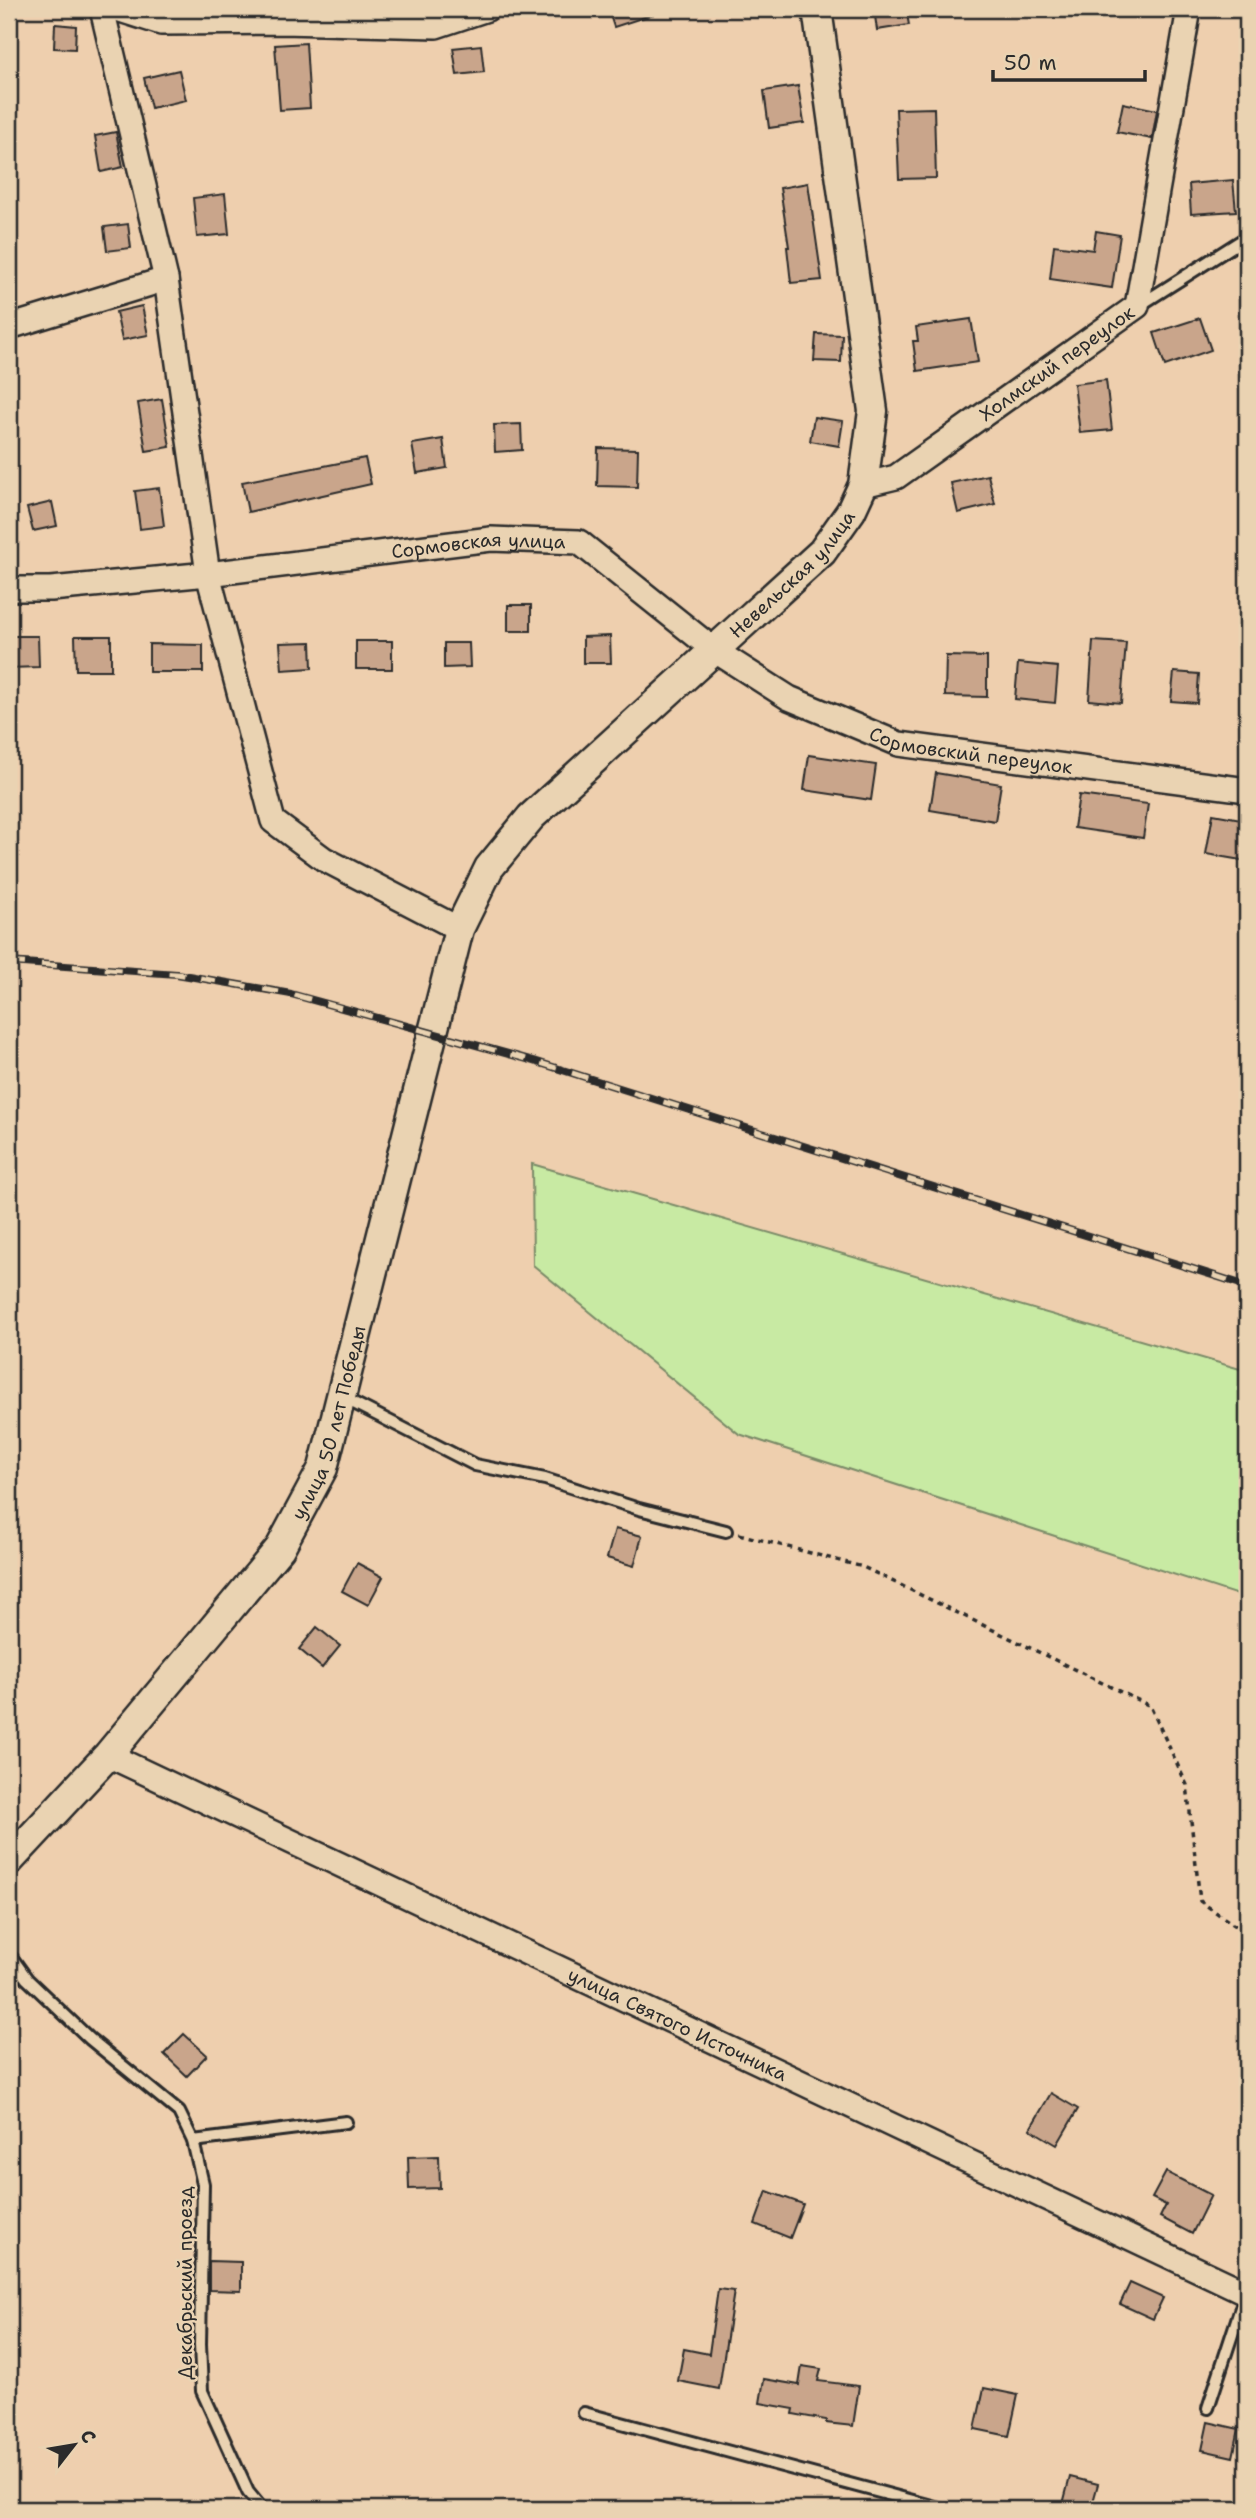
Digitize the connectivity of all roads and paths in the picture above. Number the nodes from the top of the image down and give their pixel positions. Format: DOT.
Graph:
graph roads {
  1 [pos="103,9"];
  2 [pos="117,9"];
  3 [pos="487,9"];
  4 [pos="817,9"];
  5 [pos="1189,9"];
  6 [pos="1247,237"];
  7 [pos="166,279"];
  8 [pos="1137,306"];
  9 [pos="9,327"];
  10 [pos="863,485"];
  11 [pos="208,574"];
  12 [pos="9,589"];
  13 [pos="714,650"];
  14 [pos="1247,790"];
  15 [pos="459,929"];
  16 [pos="434,1032"];
  17 [pos="342,1397"];
  18 [pos="726,1531"];
  19 [pos="108,1755"];
  20 [pos="9,1861"];
  21 [pos="1247,1934"];
  22 [pos="9,1954"];
  23 [pos="346,2122"];
  24 [pos="193,2141"];
  25 [pos="1246,2293"];
  26 [pos="1208,2408"];
  27 [pos="584,2413"];
  28 [pos="262,2509"];
  29 [pos="943,2509"];
  1 -- 7 [label="street"];
  2 -- 3 [label="street"];
  4 -- 10 [label="street, Невельская улица"];
  5 -- 8 [label="street, Холмский переулок"];
  6 -- 8 [label="lane"];
  7 -- 9 [label="street"];
  7 -- 11 [label="street"];
  8 -- 10 [label="street, Холмский переулок"];
  10 -- 13 [label="street, Невельская улица"];
  11 -- 12 [label="street, Сормовская улица"];
  11 -- 13 [label="street, Сормовская улица"];
  11 -- 15 [label="street"];
  13 -- 14 [label="street, Сормовский переулок"];
  13 -- 15 [label="street, Невельская улица"];
  15 -- 16 [label="street, Невельская улица"];
  16 -- 17 [label="street, улица 50 лет Победы"];
  17 -- 18 [label="lane"];
  17 -- 19 [label="street, улица 50 лет Победы"];
  18 -- 21 [label="path"];
  19 -- 20 [label="street, улица 50 лет Победы"];
  19 -- 25 [label="street, улица Святого Источника"];
  22 -- 24 [label="lane, Декабрьский проезд"];
  23 -- 24 [label="lane"];
  24 -- 28 [label="lane, Декабрьский проезд"];
  25 -- 26 [label="lane"];
  27 -- 29 [label="lane"];
}
